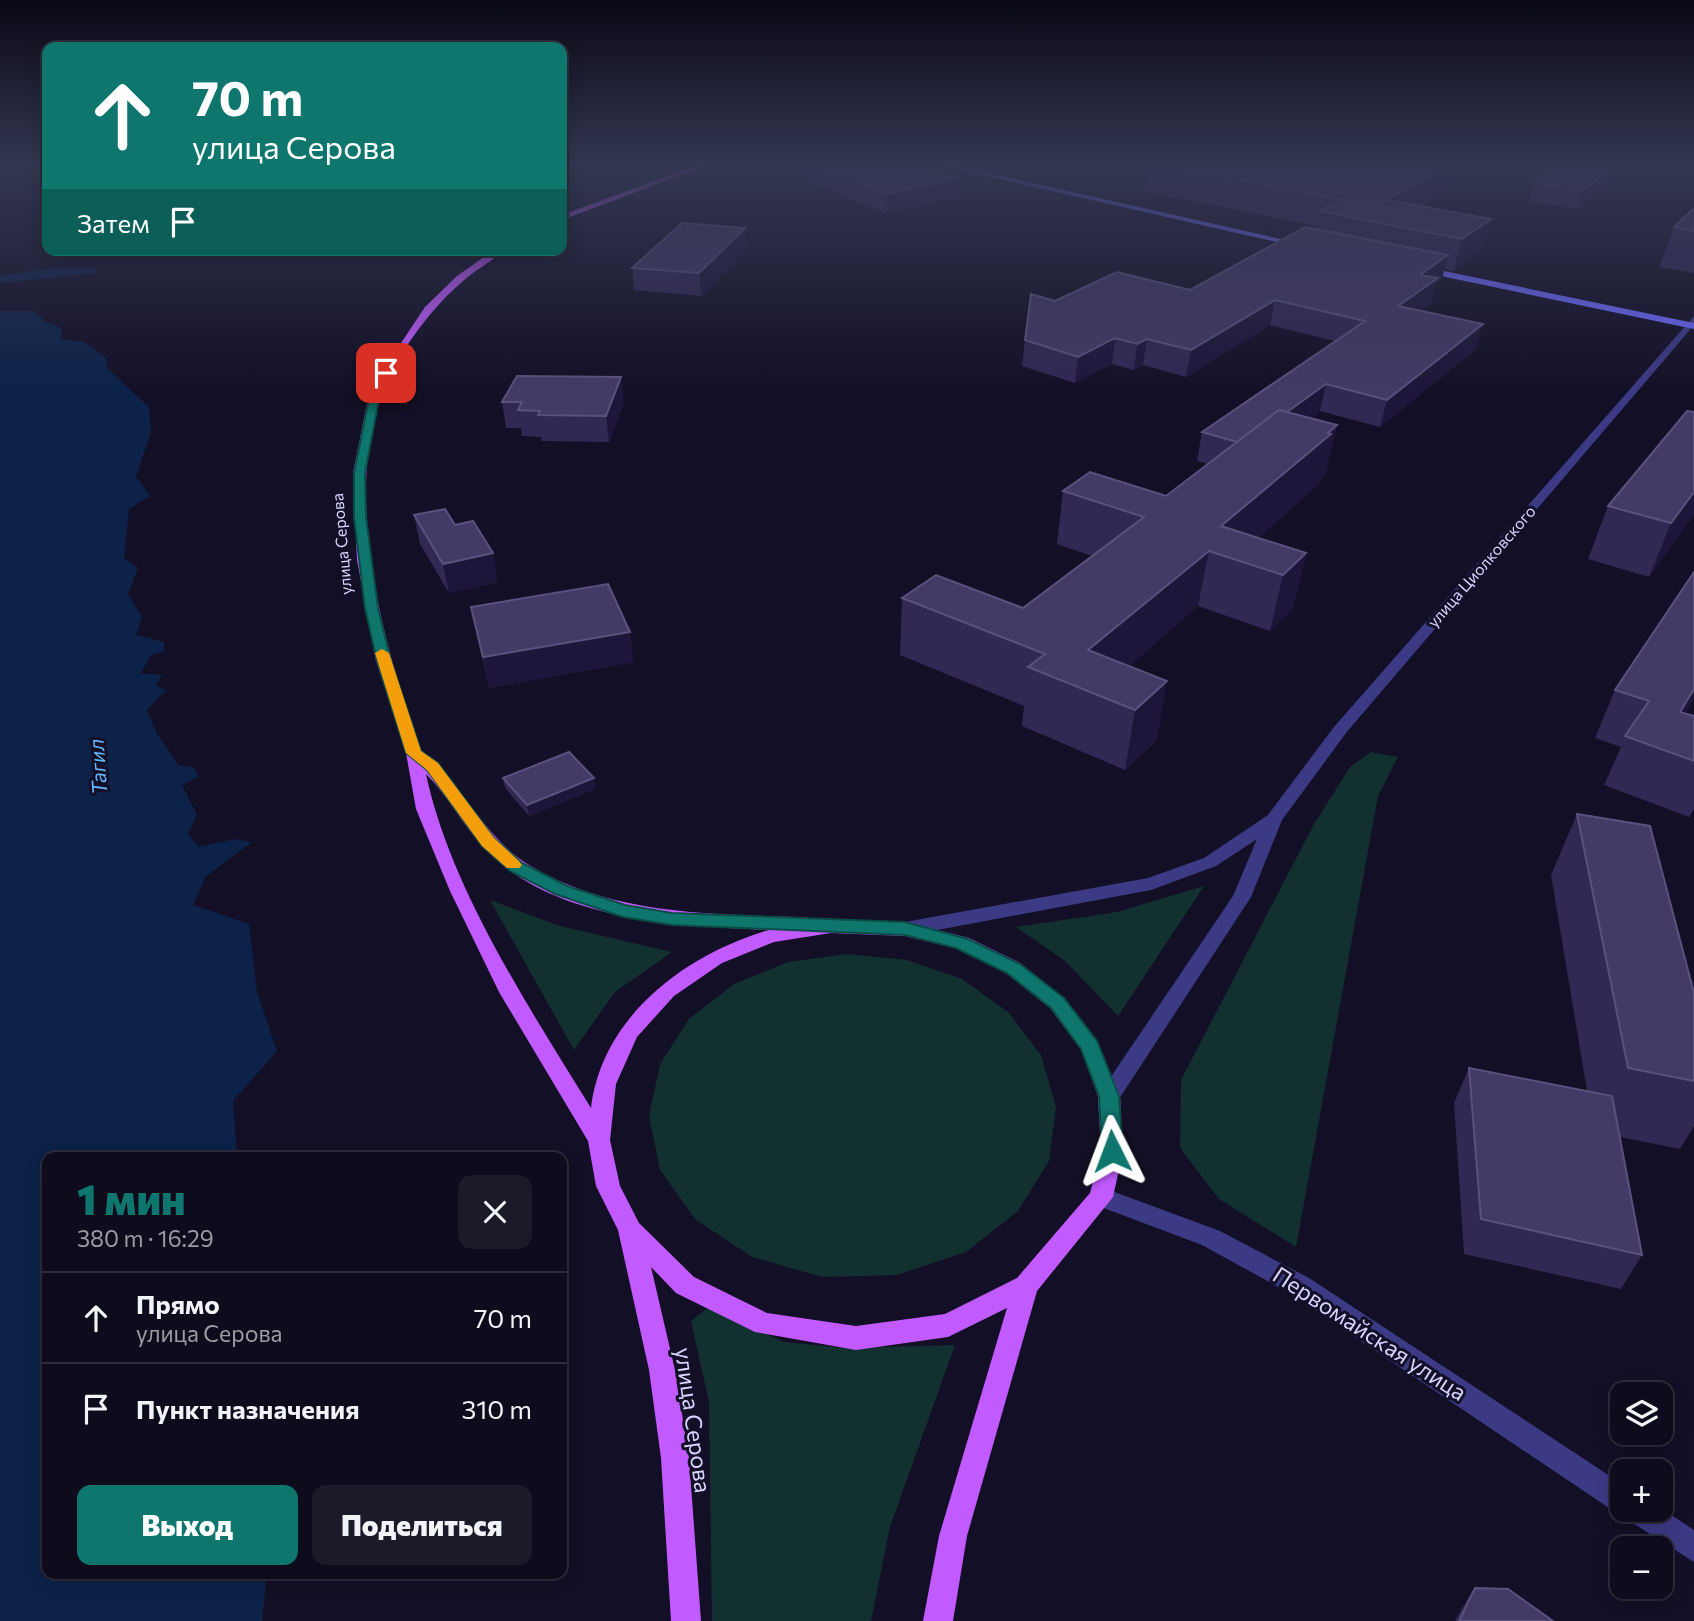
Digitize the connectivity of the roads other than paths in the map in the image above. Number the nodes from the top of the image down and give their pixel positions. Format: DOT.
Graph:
graph roads {
  1 [pos="1284,241"];
  2 [pos="1317,248"];
  3 [pos="491,256"];
  4 [pos="1408,267"];
  5 [pos="1692,323"];
  6 [pos="414,753"];
  7 [pos="1274,819"];
  8 [pos="831,926"];
  9 [pos="905,929"];
  10 [pos="1109,1096"];
  11 [pos="598,1140"];
  12 [pos="1101,1197"];
  13 [pos="630,1230"];
  14 [pos="1026,1286"];
  15 [pos="1610,1492"];
  16 [pos="1656,1522"];
  17 [pos="1694,1548"];
  18 [pos="686,1621"];
  19 [pos="938,1621"];
  1 -- 2 [label="main road"];
  3 -- 6 [label="main road, улица Серова"];
  4 -- 5 [label="main road"];
  5 -- 7 [label="street, улица Циолковского"];
  6 -- 8 [label="main road, улица Серова"];
  6 -- 11 [label="main road, улица Серова"];
  7 -- 9 [label="street, улица Циолковского"];
  7 -- 10 [label="street, улица Циолковского"];
  8 -- 9 [label="main road"];
  8 -- 11 [label="main road"];
  9 -- 10 [label="main road"];
  10 -- 12 [label="main road"];
  11 -- 13 [label="main road"];
  12 -- 14 [label="main road"];
  12 -- 15 [label="street, Первомайская улица"];
  13 -- 14 [label="main road"];
  13 -- 18 [label="main road, улица Серова"];
  14 -- 19 [label="main road"];
  16 -- 17 [label="street"];
}
